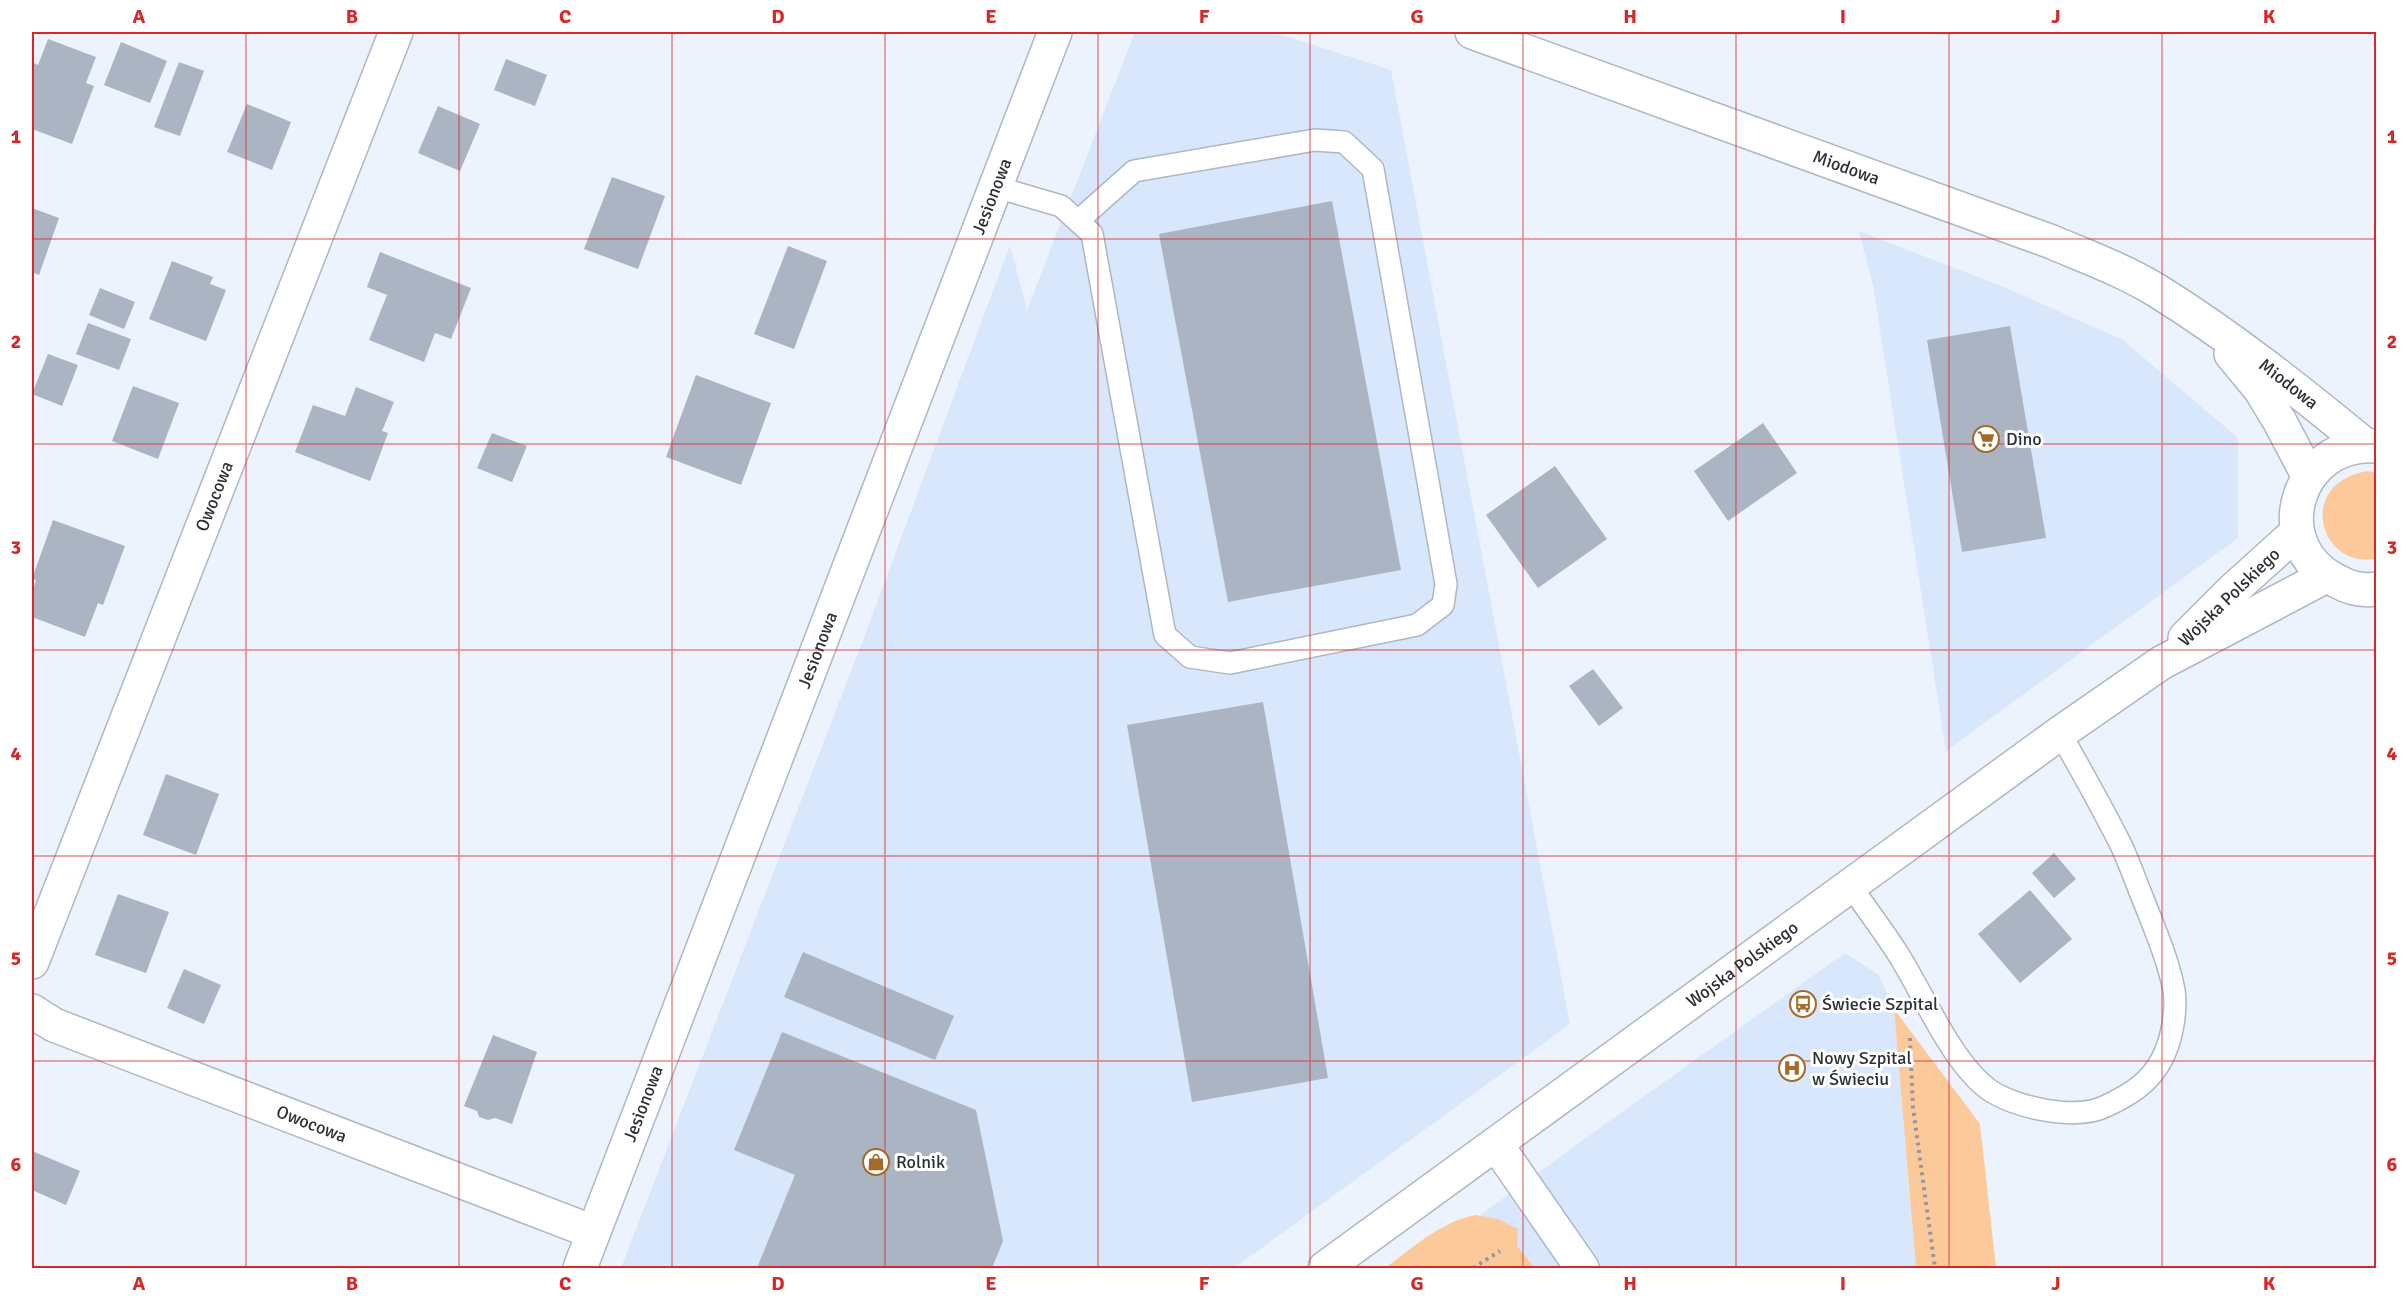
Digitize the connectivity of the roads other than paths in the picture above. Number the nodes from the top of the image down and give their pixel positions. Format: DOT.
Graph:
graph roads {
  1 [pos="396,32"];
  2 [pos="1055,32"];
  3 [pos="1472,32"];
  4 [pos="996,187"];
  5 [pos="1078,221"];
  6 [pos="2209,327"];
  7 [pos="2371,445"];
  8 [pos="2308,477"];
  9 [pos="2297,532"];
  10 [pos="2326,576"];
  11 [pos="2376,589"];
  12 [pos="2161,663"];
  13 [pos="2060,734"];
  14 [pos="1851,886"];
  15 [pos="32,962"];
  16 [pos="32,1011"];
  17 [pos="1496,1144"];
  18 [pos="593,1232"];
  19 [pos="580,1269"];
  20 [pos="1325,1269"];
  21 [pos="1582,1269"];
  1 -- 15 [label="street, Owocowa"];
  2 -- 4 [label="street, Jesionowa"];
  3 -- 6 [label="street, Miodowa"];
  4 -- 5 [label="lane"];
  4 -- 18 [label="street, Jesionowa"];
  5 -- 5 [label="lane"];
  6 -- 7 [label="street, Miodowa"];
  6 -- 8 [label="street, Miodowa"];
  7 -- 8 [label="street"];
  8 -- 9 [label="street"];
  9 -- 10 [label="street"];
  9 -- 12 [label="street, Wojska Polskiego"];
  10 -- 11 [label="street"];
  10 -- 12 [label="street, Wojska Polskiego"];
  12 -- 13 [label="street, Wojska Polskiego"];
  13 -- 14 [label="street, Wojska Polskiego"];
  13 -- 14 [label="lane"];
  14 -- 17 [label="street, Wojska Polskiego"];
  16 -- 18 [label="street, Owocowa"];
  17 -- 20 [label="street, Wojska Polskiego"];
  17 -- 21 [label="street"];
  18 -- 19 [label="street, Jesionowa"];
}
